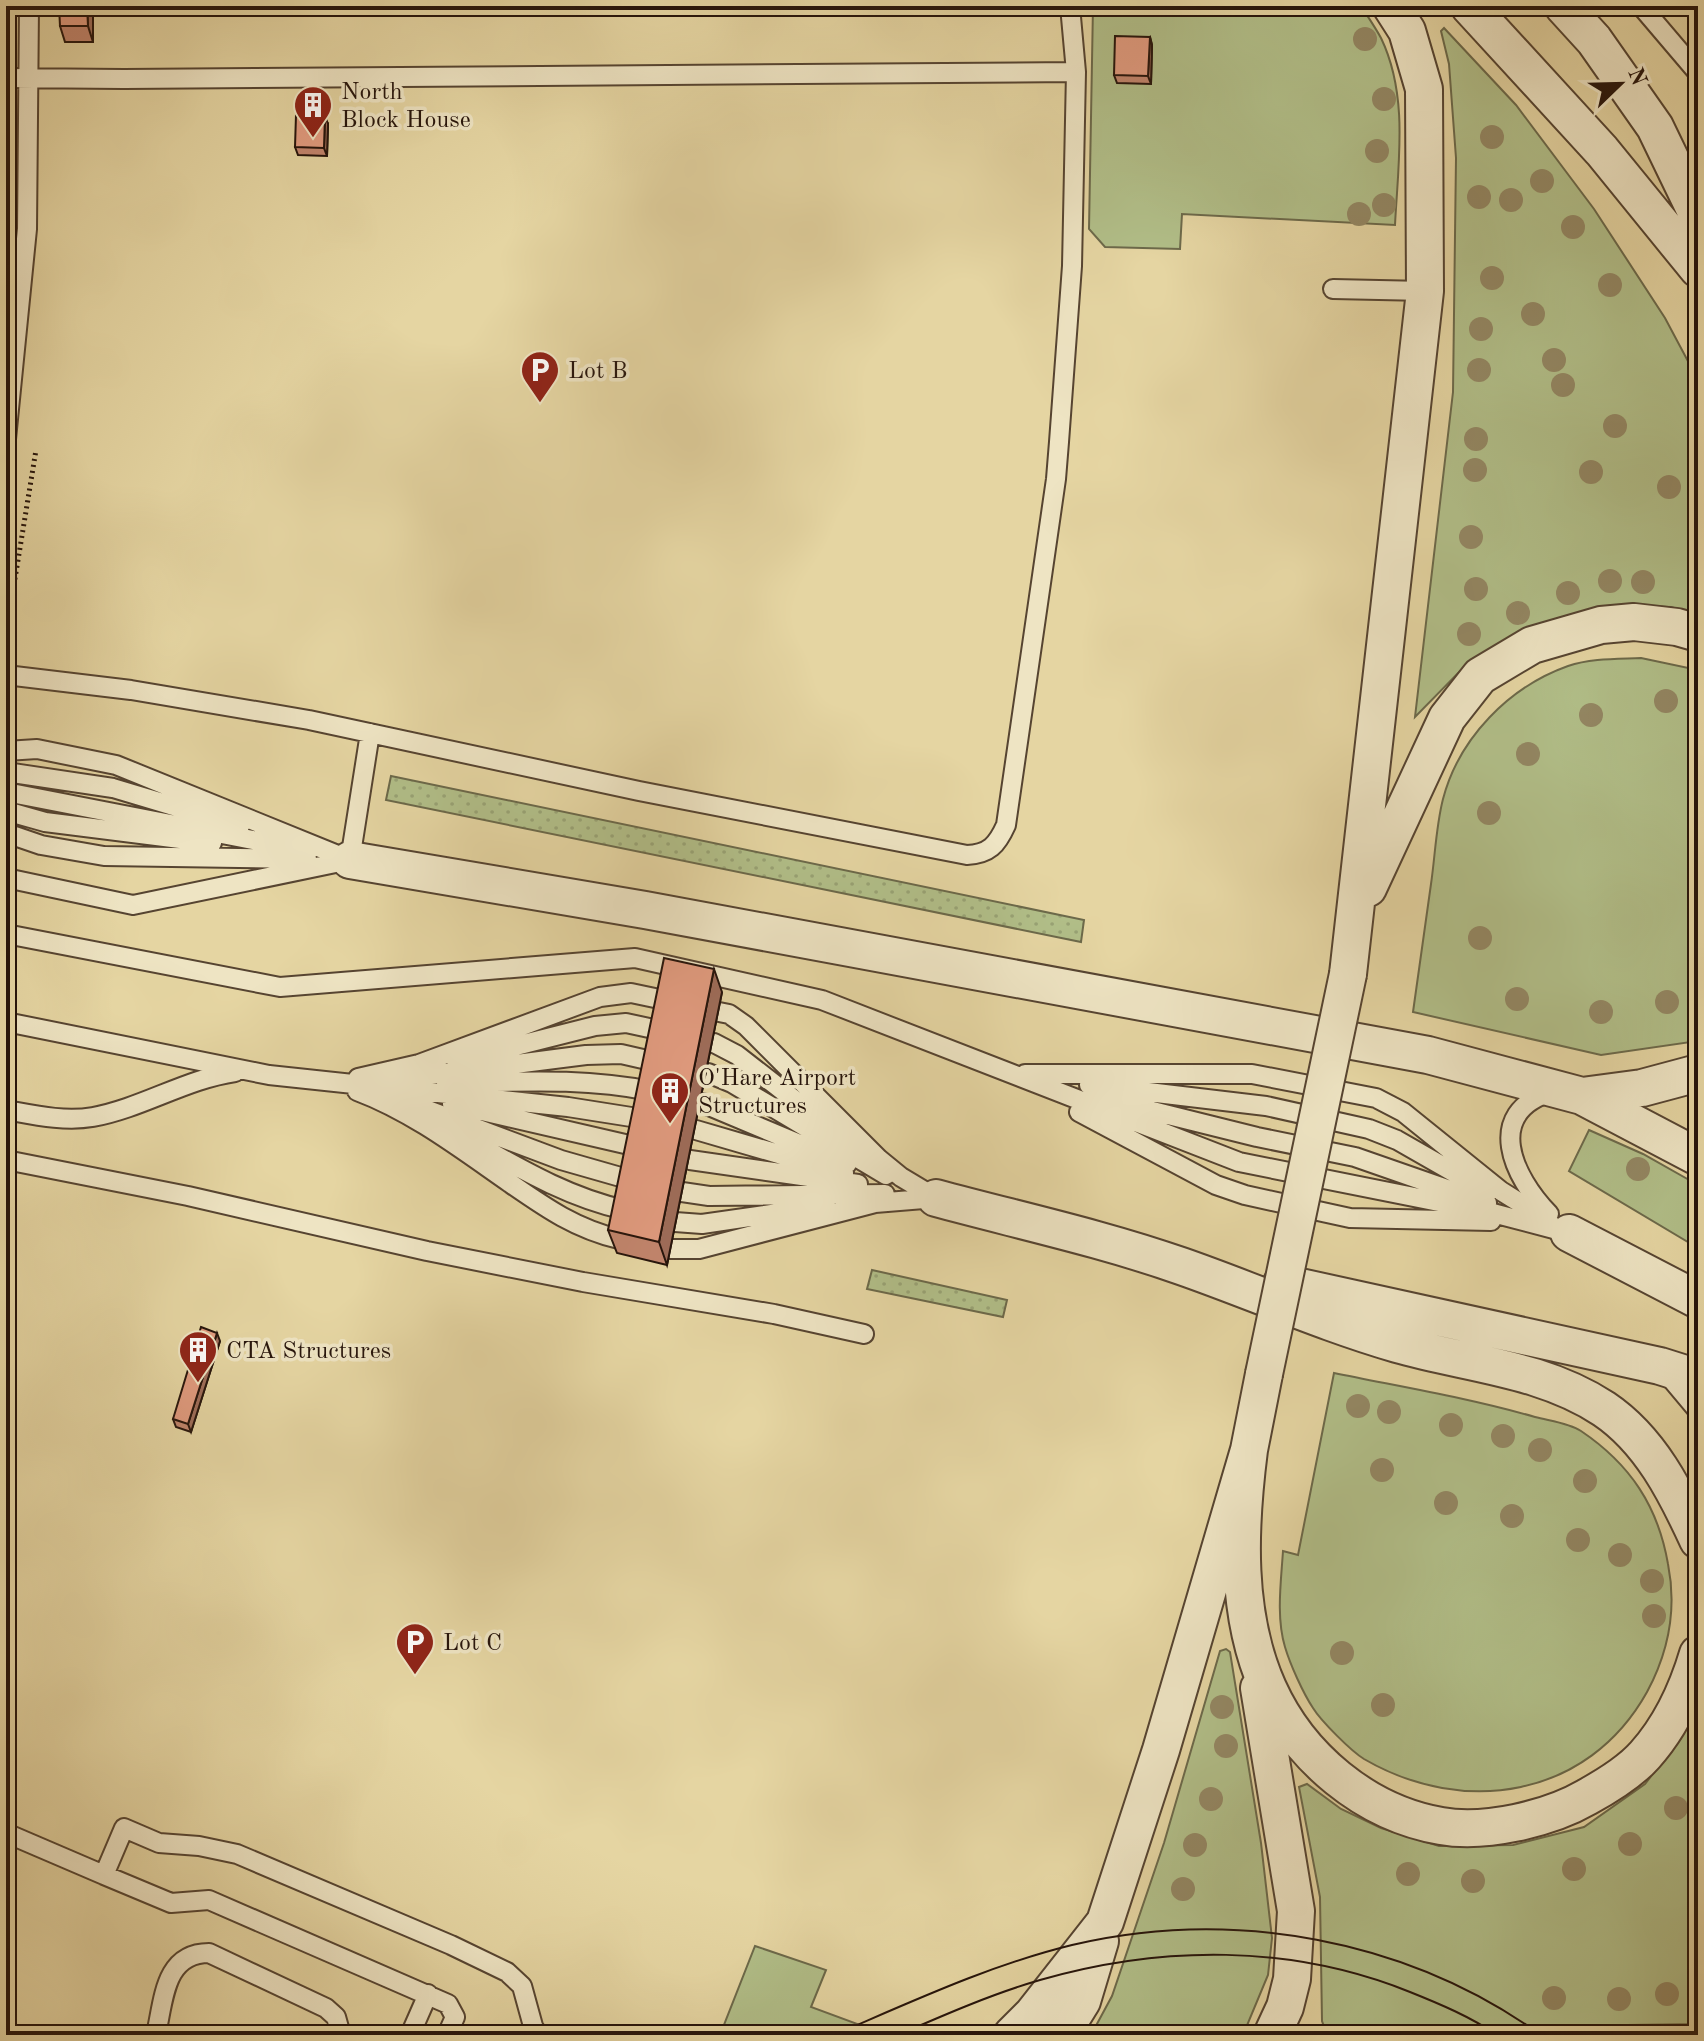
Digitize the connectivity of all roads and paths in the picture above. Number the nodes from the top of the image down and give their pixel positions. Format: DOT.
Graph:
graph roads {
  1 [pos="29,6"];
  2 [pos="1070,6"];
  3 [pos="1391,6"];
  4 [pos="1469,6"];
  5 [pos="1563,6"];
  6 [pos="1641,6"];
  7 [pos="1076,72"];
  8 [pos="1698,73"];
  9 [pos="6,78"];
  10 [pos="28,78"];
  11 [pos="1698,216"];
  12 [pos="1698,269"];
  13 [pos="1333,289"];
  14 [pos="1425,291"];
  15 [pos="6,439"];
  16 [pos="1698,633"];
  17 [pos="6,675"];
  18 [pos="370,733"];
  19 [pos="6,751"];
  20 [pos="6,772"];
  21 [pos="6,792"];
  22 [pos="14,814"];
  23 [pos="12,836"];
  24 [pos="350,860"];
  25 [pos="8,879"];
  26 [pos="1355,915"];
  27 [pos="6,934"];
  28 [pos="669,1001"];
  29 [pos="719,1012"];
  30 [pos="6,1022"];
  31 [pos="663,1031"];
  32 [pos="714,1043"];
  33 [pos="656,1062"];
  34 [pos="997,1068"];
  35 [pos="243,1071"];
  36 [pos="708,1073"];
  37 [pos="1698,1073"];
  38 [pos="335,1083"];
  39 [pos="650,1091"];
  40 [pos="1576,1094"];
  41 [pos="702,1103"];
  42 [pos="6,1110"];
  43 [pos="644,1119"];
  44 [pos="696,1130"];
  45 [pos="638,1147"];
  46 [pos="1698,1157"];
  47 [pos="6,1160"];
  48 [pos="690,1160"];
  49 [pos="631,1180"];
  50 [pos="682,1192"];
  51 [pos="936,1198"];
  52 [pos="625,1210"];
  53 [pos="675,1222"];
  54 [pos="1569,1233"];
  55 [pos="619,1239"];
  56 [pos="670,1249"];
  57 [pos="1132,1250"];
  58 [pos="1698,1300"];
  59 [pos="864,1334"];
  60 [pos="1660,1366"];
  61 [pos="1698,1378"];
  62 [pos="1698,1411"];
  63 [pos="1249,1450"];
  64 [pos="1698,1540"];
  65 [pos="1250,1636"];
  66 [pos="1698,1654"];
  67 [pos="6,1833"];
  68 [pos="104,1875"];
  69 [pos="1105,1922"];
  70 [pos="428,1994"];
  71 [pos="1285,2026"];
  72 [pos="156,2034"];
  73 [pos="341,2035"];
  74 [pos="410,2035"];
  75 [pos="447,2035"];
  76 [pos="538,2035"];
  77 [pos="1012,2035"];
  78 [pos="1061,2035"];
  1 -- 10 [label="lane"];
  2 -- 7 [label="lane"];
  3 -- 14 [label="street"];
  4 -- 12 [label="street"];
  5 -- 11 [label="street"];
  6 -- 8 [label="lane"];
  7 -- 10 [label="lane"];
  7 -- 18 [label="lane"];
  9 -- 10 [label="lane"];
  10 -- 15 [label="lane"];
  13 -- 14 [label="lane"];
  14 -- 26 [label="street"];
  16 -- 26 [label="street"];
  17 -- 18 [label="lane"];
  18 -- 24 [label="lane"];
  19 -- 24 [label="lane"];
  20 -- 24 [label="lane"];
  21 -- 24 [label="lane"];
  22 -- 24 [label="lane"];
  23 -- 24 [label="lane"];
  24 -- 25 [label="lane"];
  24 -- 40 [label="street"];
  26 -- 63 [label="street, bridge"];
  27 -- 34 [label="lane"];
  28 -- 38 [label="lane"];
  29 -- 51 [label="lane"];
  30 -- 35 [label="lane"];
  31 -- 38 [label="lane"];
  32 -- 51 [label="lane"];
  33 -- 38 [label="lane"];
  34 -- 54 [label="lane"];
  34 -- 54 [label="lane"];
  34 -- 54 [label="lane"];
  34 -- 54 [label="lane"];
  34 -- 54 [label="lane"];
  35 -- 38 [label="lane"];
  35 -- 42 [label="lane"];
  36 -- 51 [label="lane"];
  37 -- 40 [label="street"];
  38 -- 39 [label="lane"];
  38 -- 43 [label="lane"];
  38 -- 45 [label="lane"];
  38 -- 49 [label="lane"];
  38 -- 52 [label="lane"];
  38 -- 55 [label="lane"];
  40 -- 46 [label="street"];
  40 -- 54 [label="lane"];
  41 -- 51 [label="lane"];
  44 -- 51 [label="lane"];
  47 -- 59 [label="lane"];
  48 -- 51 [label="lane"];
  50 -- 51 [label="lane"];
  51 -- 53 [label="lane"];
  51 -- 56 [label="lane"];
  51 -- 57 [label="street"];
  54 -- 58 [label="street"];
  57 -- 60 [label="street"];
  57 -- 64 [label="street"];
  60 -- 61 [label="street"];
  60 -- 62 [label="lane"];
  63 -- 65 [label="street"];
  63 -- 69 [label="street"];
  65 -- 66 [label="street"];
  65 -- 71 [label="street"];
  67 -- 68 [label="lane"];
  68 -- 70 [label="lane"];
  68 -- 76 [label="lane"];
  69 -- 77 [label="street"];
  69 -- 78 [label="street"];
  70 -- 74 [label="lane"];
  70 -- 75 [label="lane"];
  72 -- 73 [label="lane"];
}
